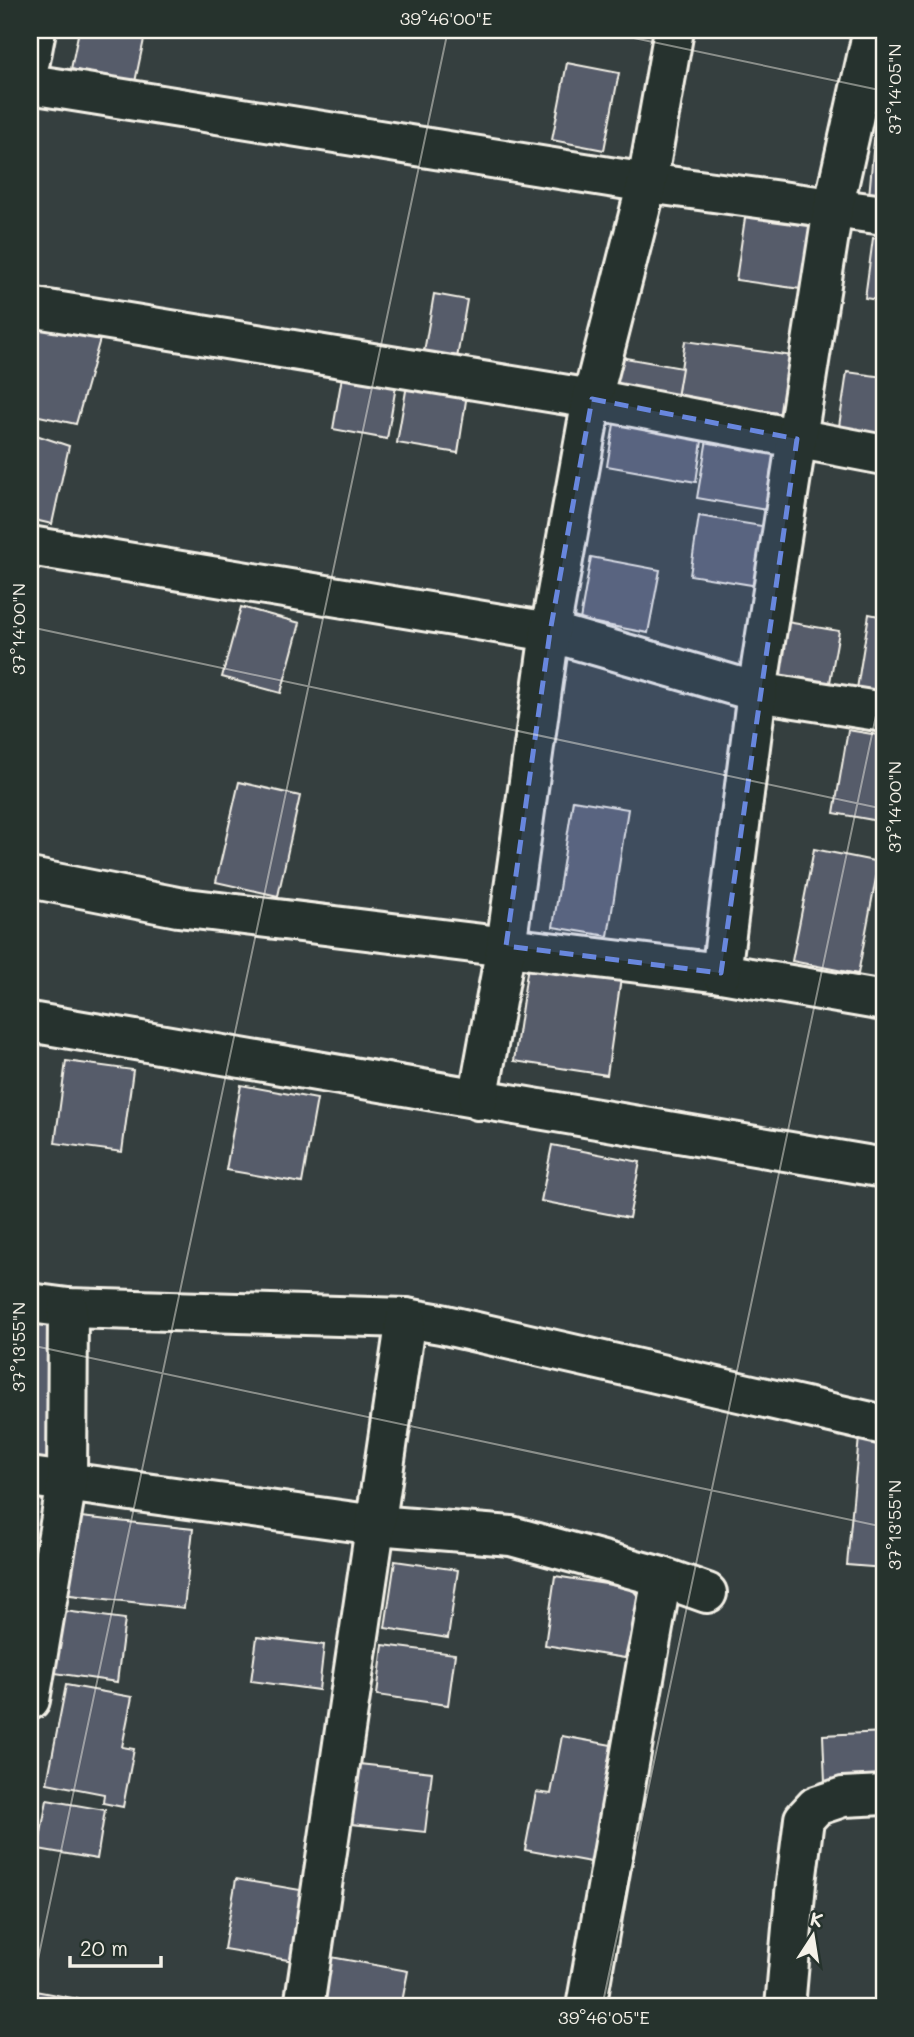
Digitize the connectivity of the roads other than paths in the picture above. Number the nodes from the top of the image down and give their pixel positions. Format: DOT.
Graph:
graph roads {
  1 [pos="36,30"];
  2 [pos="674,30"];
  3 [pos="873,30"];
  4 [pos="30,61"];
  5 [pos="30,85"];
  6 [pos="647,183"];
  7 [pos="833,209"];
  8 [pos="884,215"];
  9 [pos="30,307"];
  10 [pos="592,399"];
  11 [pos="797,439"];
  12 [pos="884,455"];
  13 [pos="30,546"];
  14 [pos="550,632"];
  15 [pos="757,692"];
  16 [pos="884,712"];
  17 [pos="30,878"];
  18 [pos="506,946"];
  19 [pos="721,973"];
  20 [pos="884,1001"];
  21 [pos="30,1022"];
  22 [pos="478,1100"];
  23 [pos="884,1168"];
  24 [pos="30,1303"];
  25 [pos="68,1308"];
  26 [pos="406,1318"];
  27 [pos="884,1424"];
  28 [pos="48,1480"];
  29 [pos="376,1525"];
  30 [pos="662,1577"];
  31 [pos="707,1593"];
  32 [pos="30,1700"];
  33 [pos="884,1795"];
  34 [pos="304,2007"];
  35 [pos="586,2007"];
  36 [pos="785,2007"];
  1 -- 4 [label="street"];
  2 -- 6 [label="street"];
  3 -- 7 [label="street"];
  5 -- 6 [label="street"];
  6 -- 7 [label="street"];
  6 -- 10 [label="street"];
  7 -- 8 [label="street"];
  7 -- 11 [label="street"];
  9 -- 10 [label="street"];
  10 -- 11 [label="street"];
  10 -- 14 [label="street"];
  11 -- 12 [label="street"];
  11 -- 15 [label="street"];
  13 -- 14 [label="street"];
  14 -- 15 [label="street"];
  14 -- 18 [label="street"];
  15 -- 16 [label="street"];
  15 -- 19 [label="street"];
  17 -- 18 [label="street"];
  18 -- 19 [label="street"];
  18 -- 22 [label="street"];
  19 -- 20 [label="street"];
  21 -- 22 [label="street"];
  22 -- 23 [label="street"];
  24 -- 25 [label="street"];
  25 -- 26 [label="street"];
  25 -- 28 [label="street"];
  26 -- 27 [label="street"];
  26 -- 29 [label="street"];
  28 -- 29 [label="street"];
  28 -- 32 [label="street"];
  29 -- 30 [label="street"];
  29 -- 34 [label="street"];
  30 -- 31 [label="street"];
  30 -- 35 [label="street"];
  33 -- 36 [label="street"];
}
